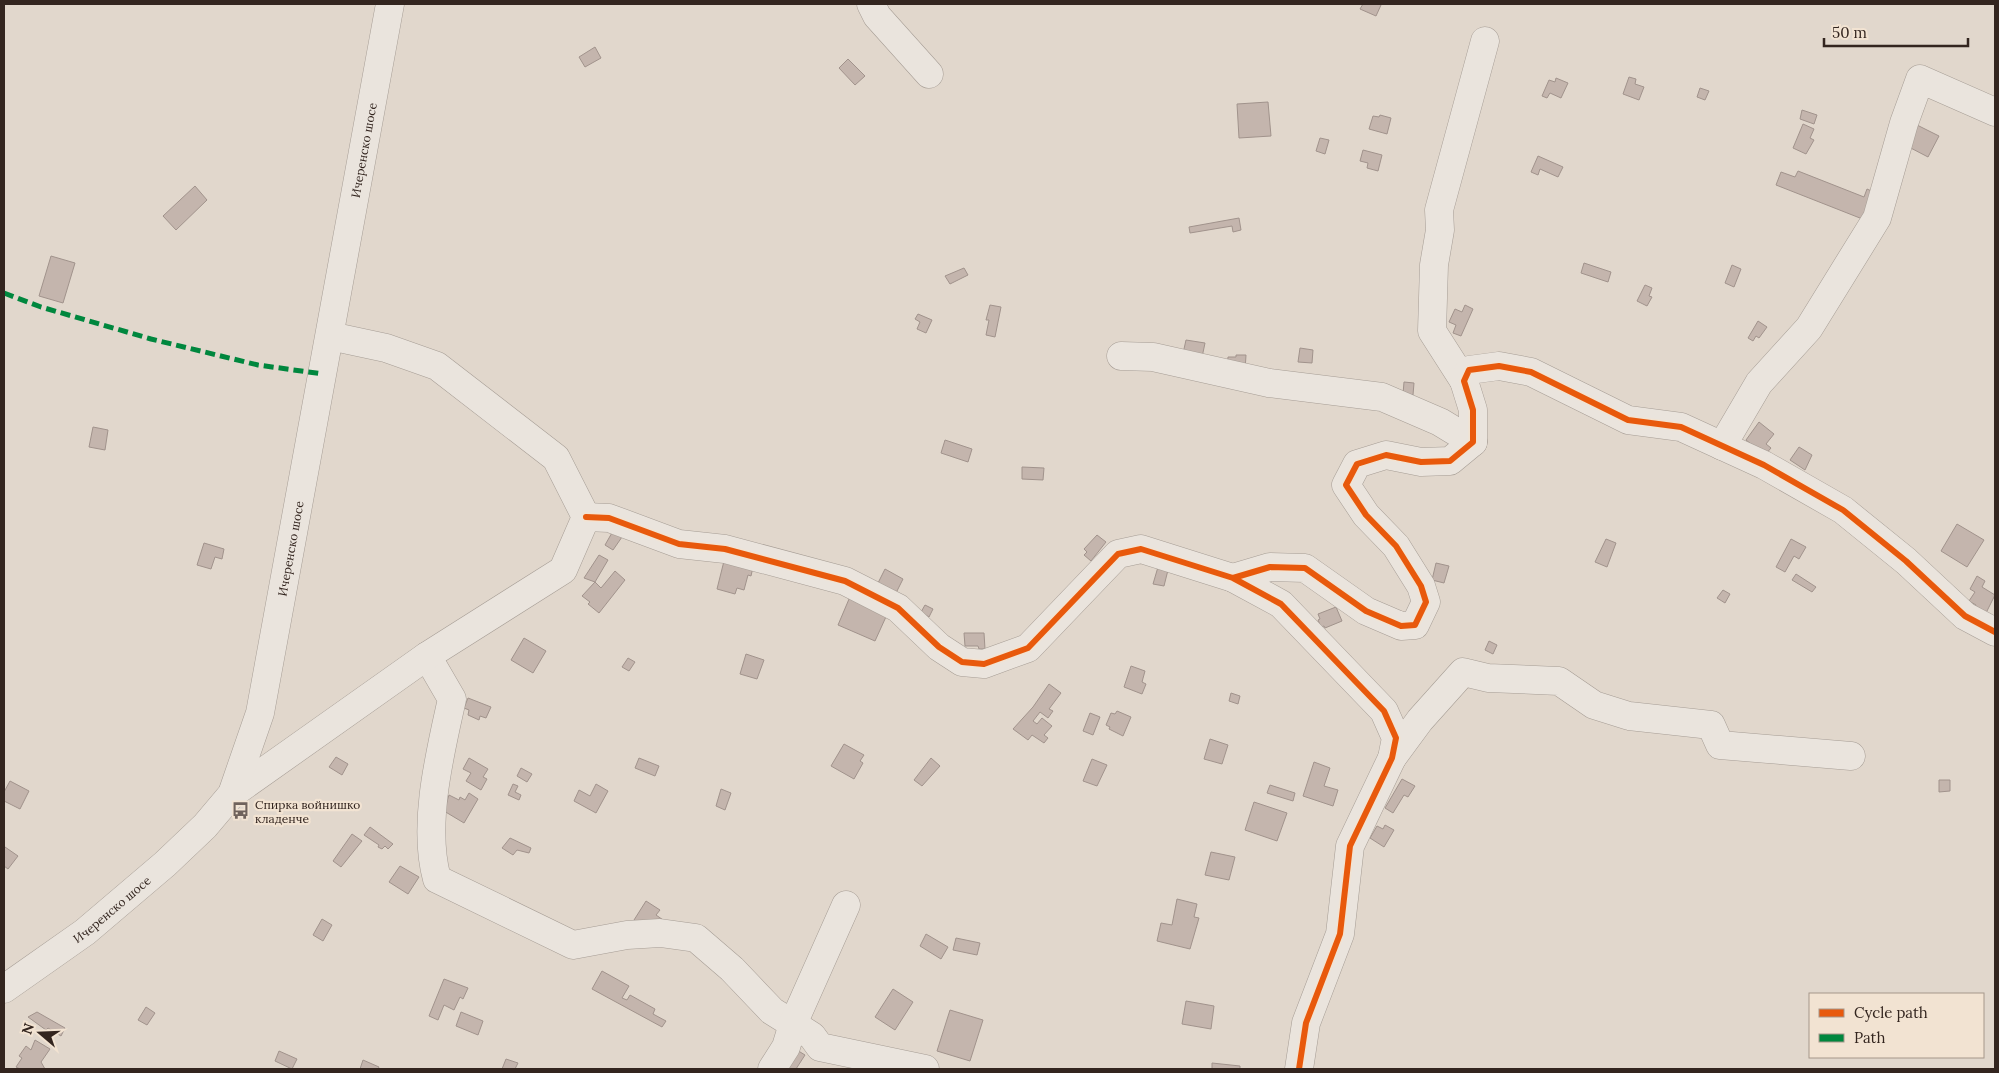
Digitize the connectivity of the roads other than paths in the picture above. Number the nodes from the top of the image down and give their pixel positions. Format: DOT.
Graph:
graph roads {
  1 [pos="390,4"];
  2 [pos="871,4"];
  3 [pos="1485,41"];
  4 [pos="929,74"];
  5 [pos="1995,112"];
  6 [pos="330,336"];
  7 [pos="1121,356"];
  8 [pos="1464,381"];
  9 [pos="1473,442"];
  10 [pos="1722,446"];
  11 [pos="586,517"];
  12 [pos="1233,578"];
  13 [pos="1995,632"];
  14 [pos="427,656"];
  15 [pos="1851,756"];
  16 [pos="1392,758"];
  17 [pos="232,794"];
  18 [pos="846,905"];
  19 [pos="4,989"];
  20 [pos="793,1024"];
  21 [pos="772,1069"];
  22 [pos="925,1069"];
  23 [pos="1299,1069"];
  1 -- 6 [label="street, Ичеренско шосе"];
  2 -- 4 [label="street"];
  3 -- 8 [label="street"];
  5 -- 10 [label="street"];
  6 -- 11 [label="street"];
  6 -- 17 [label="street, Ичеренско шосе"];
  7 -- 9 [label="street"];
  8 -- 9 [label="street"];
  8 -- 10 [label="street"];
  9 -- 12 [label="street"];
  10 -- 13 [label="street"];
  11 -- 12 [label="street"];
  11 -- 14 [label="street"];
  12 -- 16 [label="street"];
  14 -- 17 [label="street"];
  14 -- 20 [label="street"];
  15 -- 16 [label="street"];
  16 -- 23 [label="street"];
  17 -- 19 [label="street, Ичеренско шосе"];
  18 -- 20 [label="street"];
  20 -- 21 [label="street"];
  20 -- 22 [label="street"];
}
